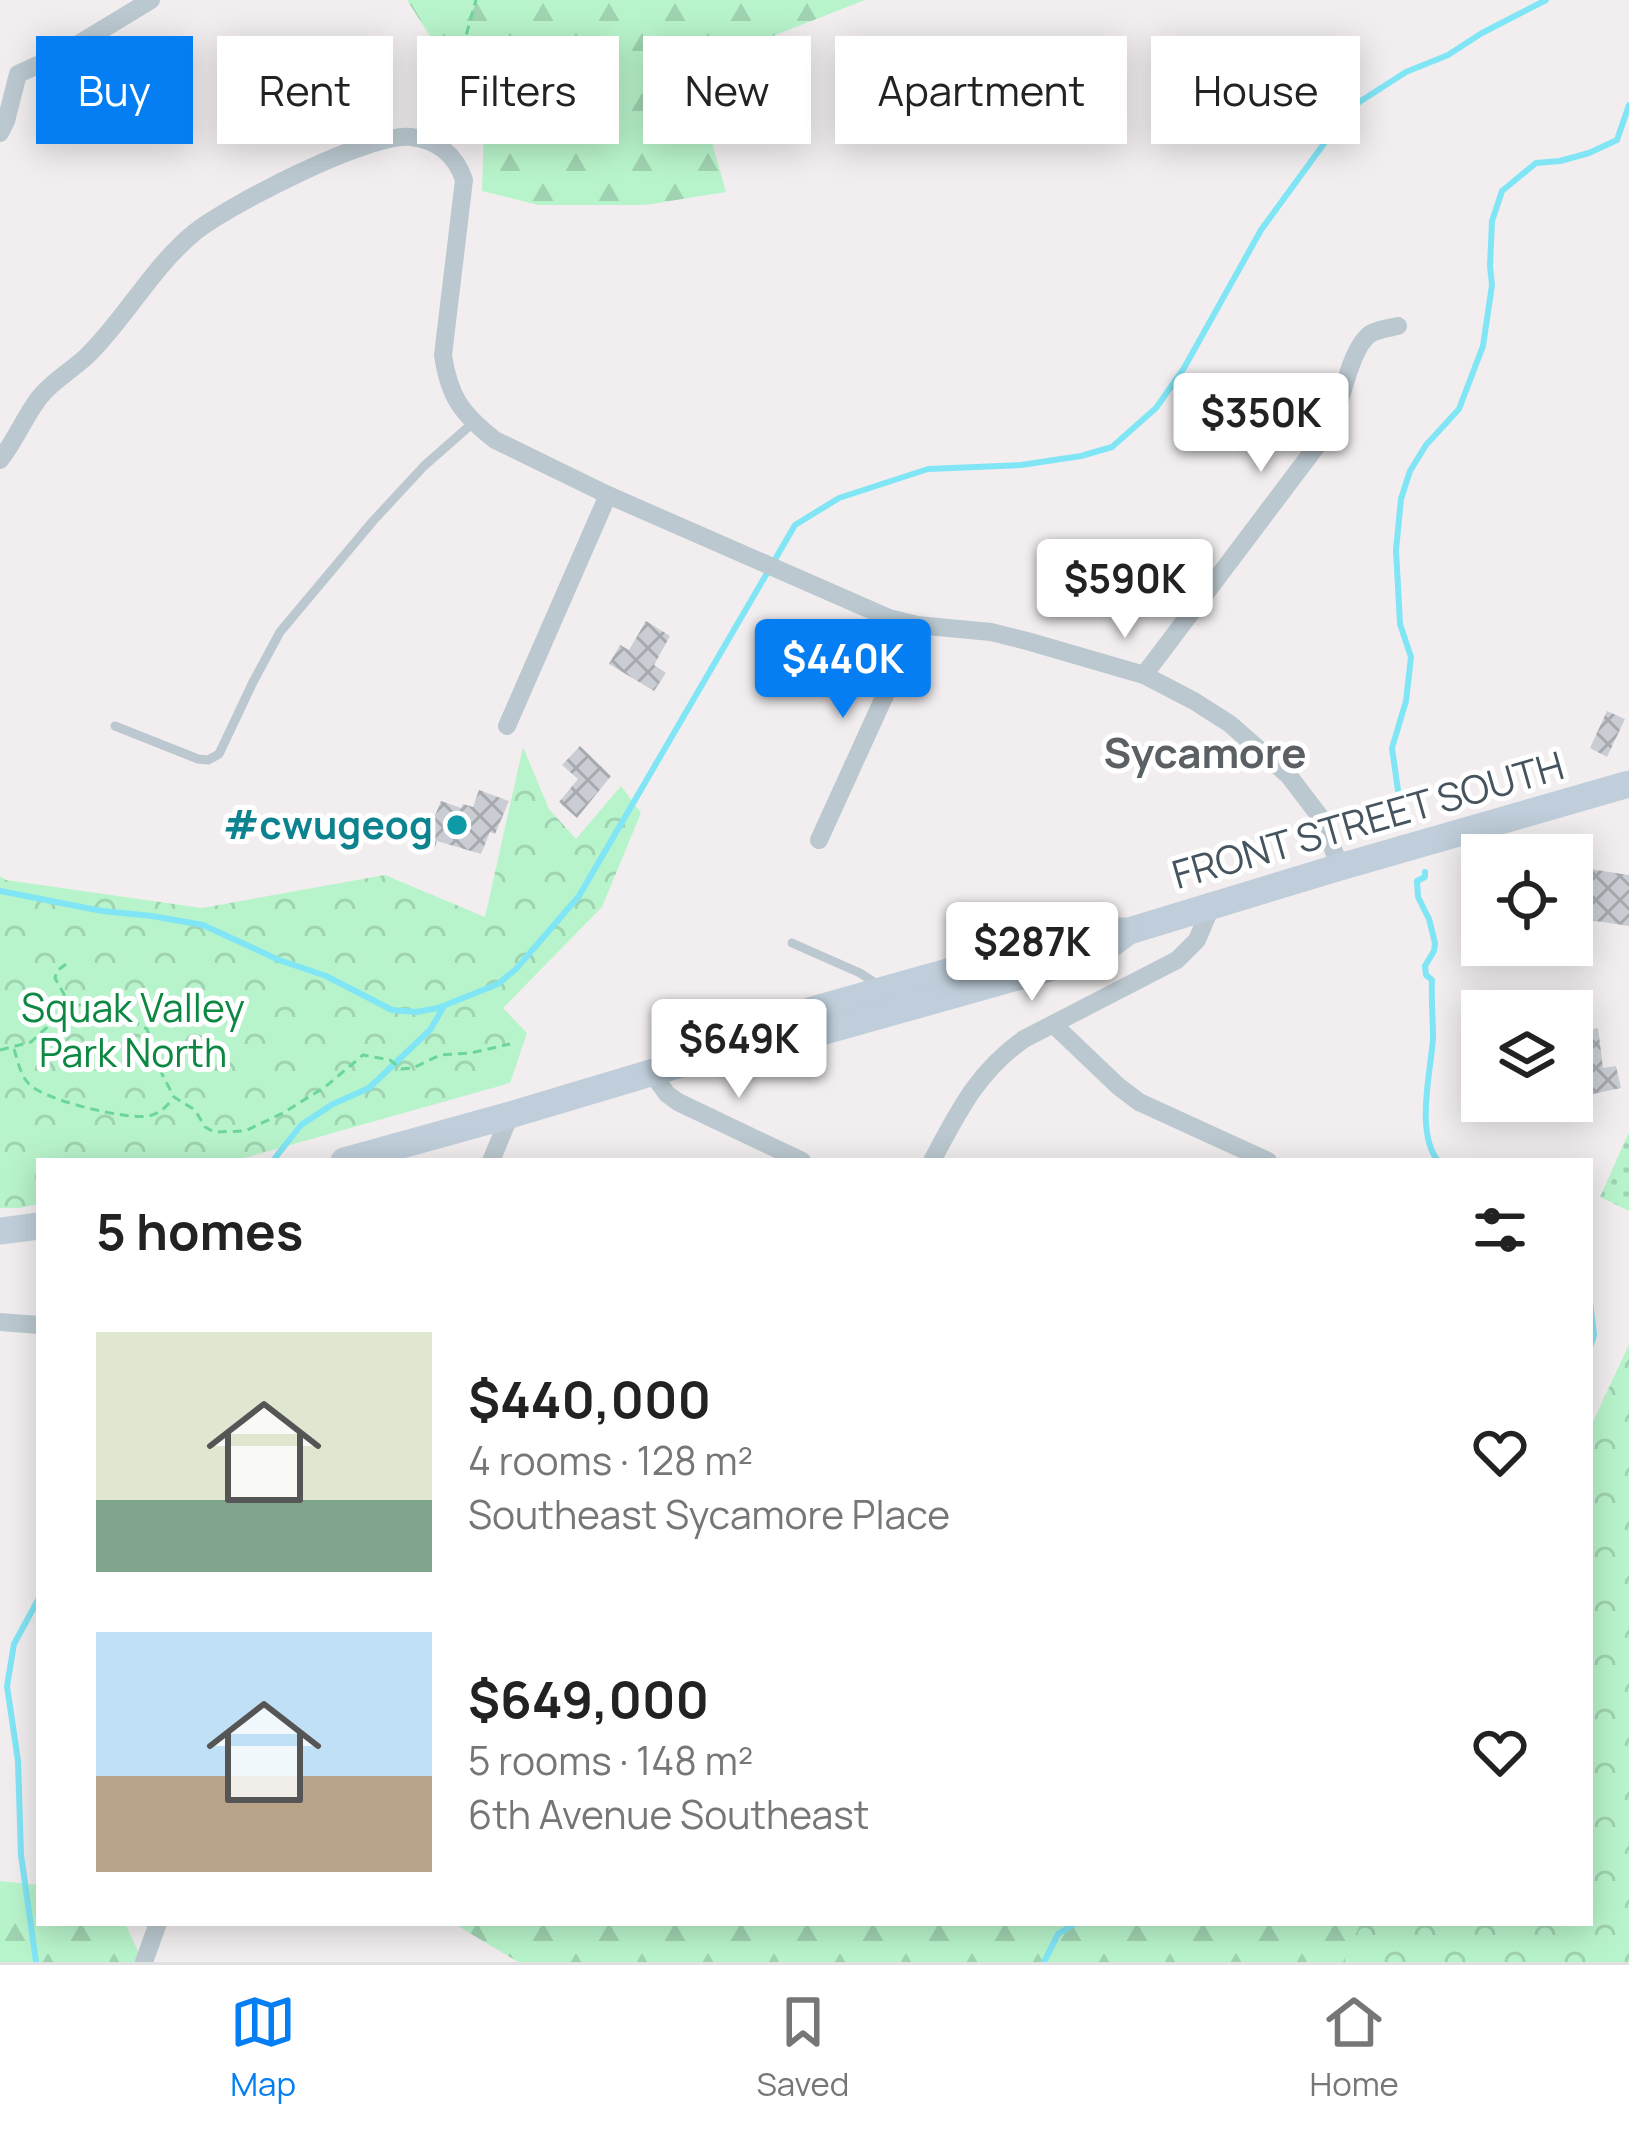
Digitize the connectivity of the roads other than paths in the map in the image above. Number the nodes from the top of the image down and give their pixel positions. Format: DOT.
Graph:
graph roads {
  1 [pos="151,0"];
  2 [pos="9,74"];
  3 [pos="0,133"];
  4 [pos="1398,326"];
  5 [pos="474,422"];
  6 [pos="0,460"];
  7 [pos="608,495"];
  8 [pos="916,625"];
  9 [pos="1144,675"];
  10 [pos="116,726"];
  11 [pos="506,726"];
  12 [pos="1629,784"];
  13 [pos="819,840"];
  14 [pos="1340,867"];
  15 [pos="1211,907"];
  16 [pos="792,943"];
  17 [pos="956,982"];
  18 [pos="884,990"];
  19 [pos="1053,1024"];
  20 [pos="791,1031"];
  21 [pos="651,1072"];
  22 [pos="510,1115"];
  23 [pos="355,1158"];
  24 [pos="492,1158"];
  25 [pos="796,1158"];
  26 [pos="934,1158"];
  27 [pos="1261,1158"];
  28 [pos="36,1226"];
  29 [pos="0,1231"];
  30 [pos="0,1322"];
  31 [pos="36,1325"];
  32 [pos="157,1926"];
  33 [pos="144,1962"];
  1 -- 2 [label="street"];
  2 -- 3 [label="street"];
  4 -- 9 [label="street"];
  5 -- 6 [label="street"];
  5 -- 7 [label="street"];
  5 -- 10 [label="lane"];
  7 -- 8 [label="street"];
  7 -- 11 [label="street"];
  8 -- 9 [label="street"];
  8 -- 13 [label="street"];
  9 -- 14 [label="street"];
  12 -- 14 [label="main road, FRONT STREET SOUTH"];
  14 -- 15 [label="main road, FRONT STREET SOUTH"];
  15 -- 17 [label="main road, FRONT STREET SOUTH"];
  15 -- 19 [label="street"];
  16 -- 18 [label="lane"];
  17 -- 18 [label="main road, FRONT STREET SOUTH"];
  17 -- 20 [label="main road, FRONT STREET SOUTH"];
  18 -- 20 [label="main road, FRONT STREET SOUTH"];
  19 -- 26 [label="street"];
  19 -- 27 [label="street"];
  20 -- 21 [label="main road, FRONT STREET SOUTH"];
  21 -- 22 [label="main road, FRONT STREET SOUTH"];
  21 -- 25 [label="street"];
  22 -- 23 [label="main road, FRONT STREET SOUTH"];
  22 -- 24 [label="street"];
  28 -- 29 [label="main road"];
  30 -- 31 [label="street"];
  32 -- 33 [label="street"];
}
